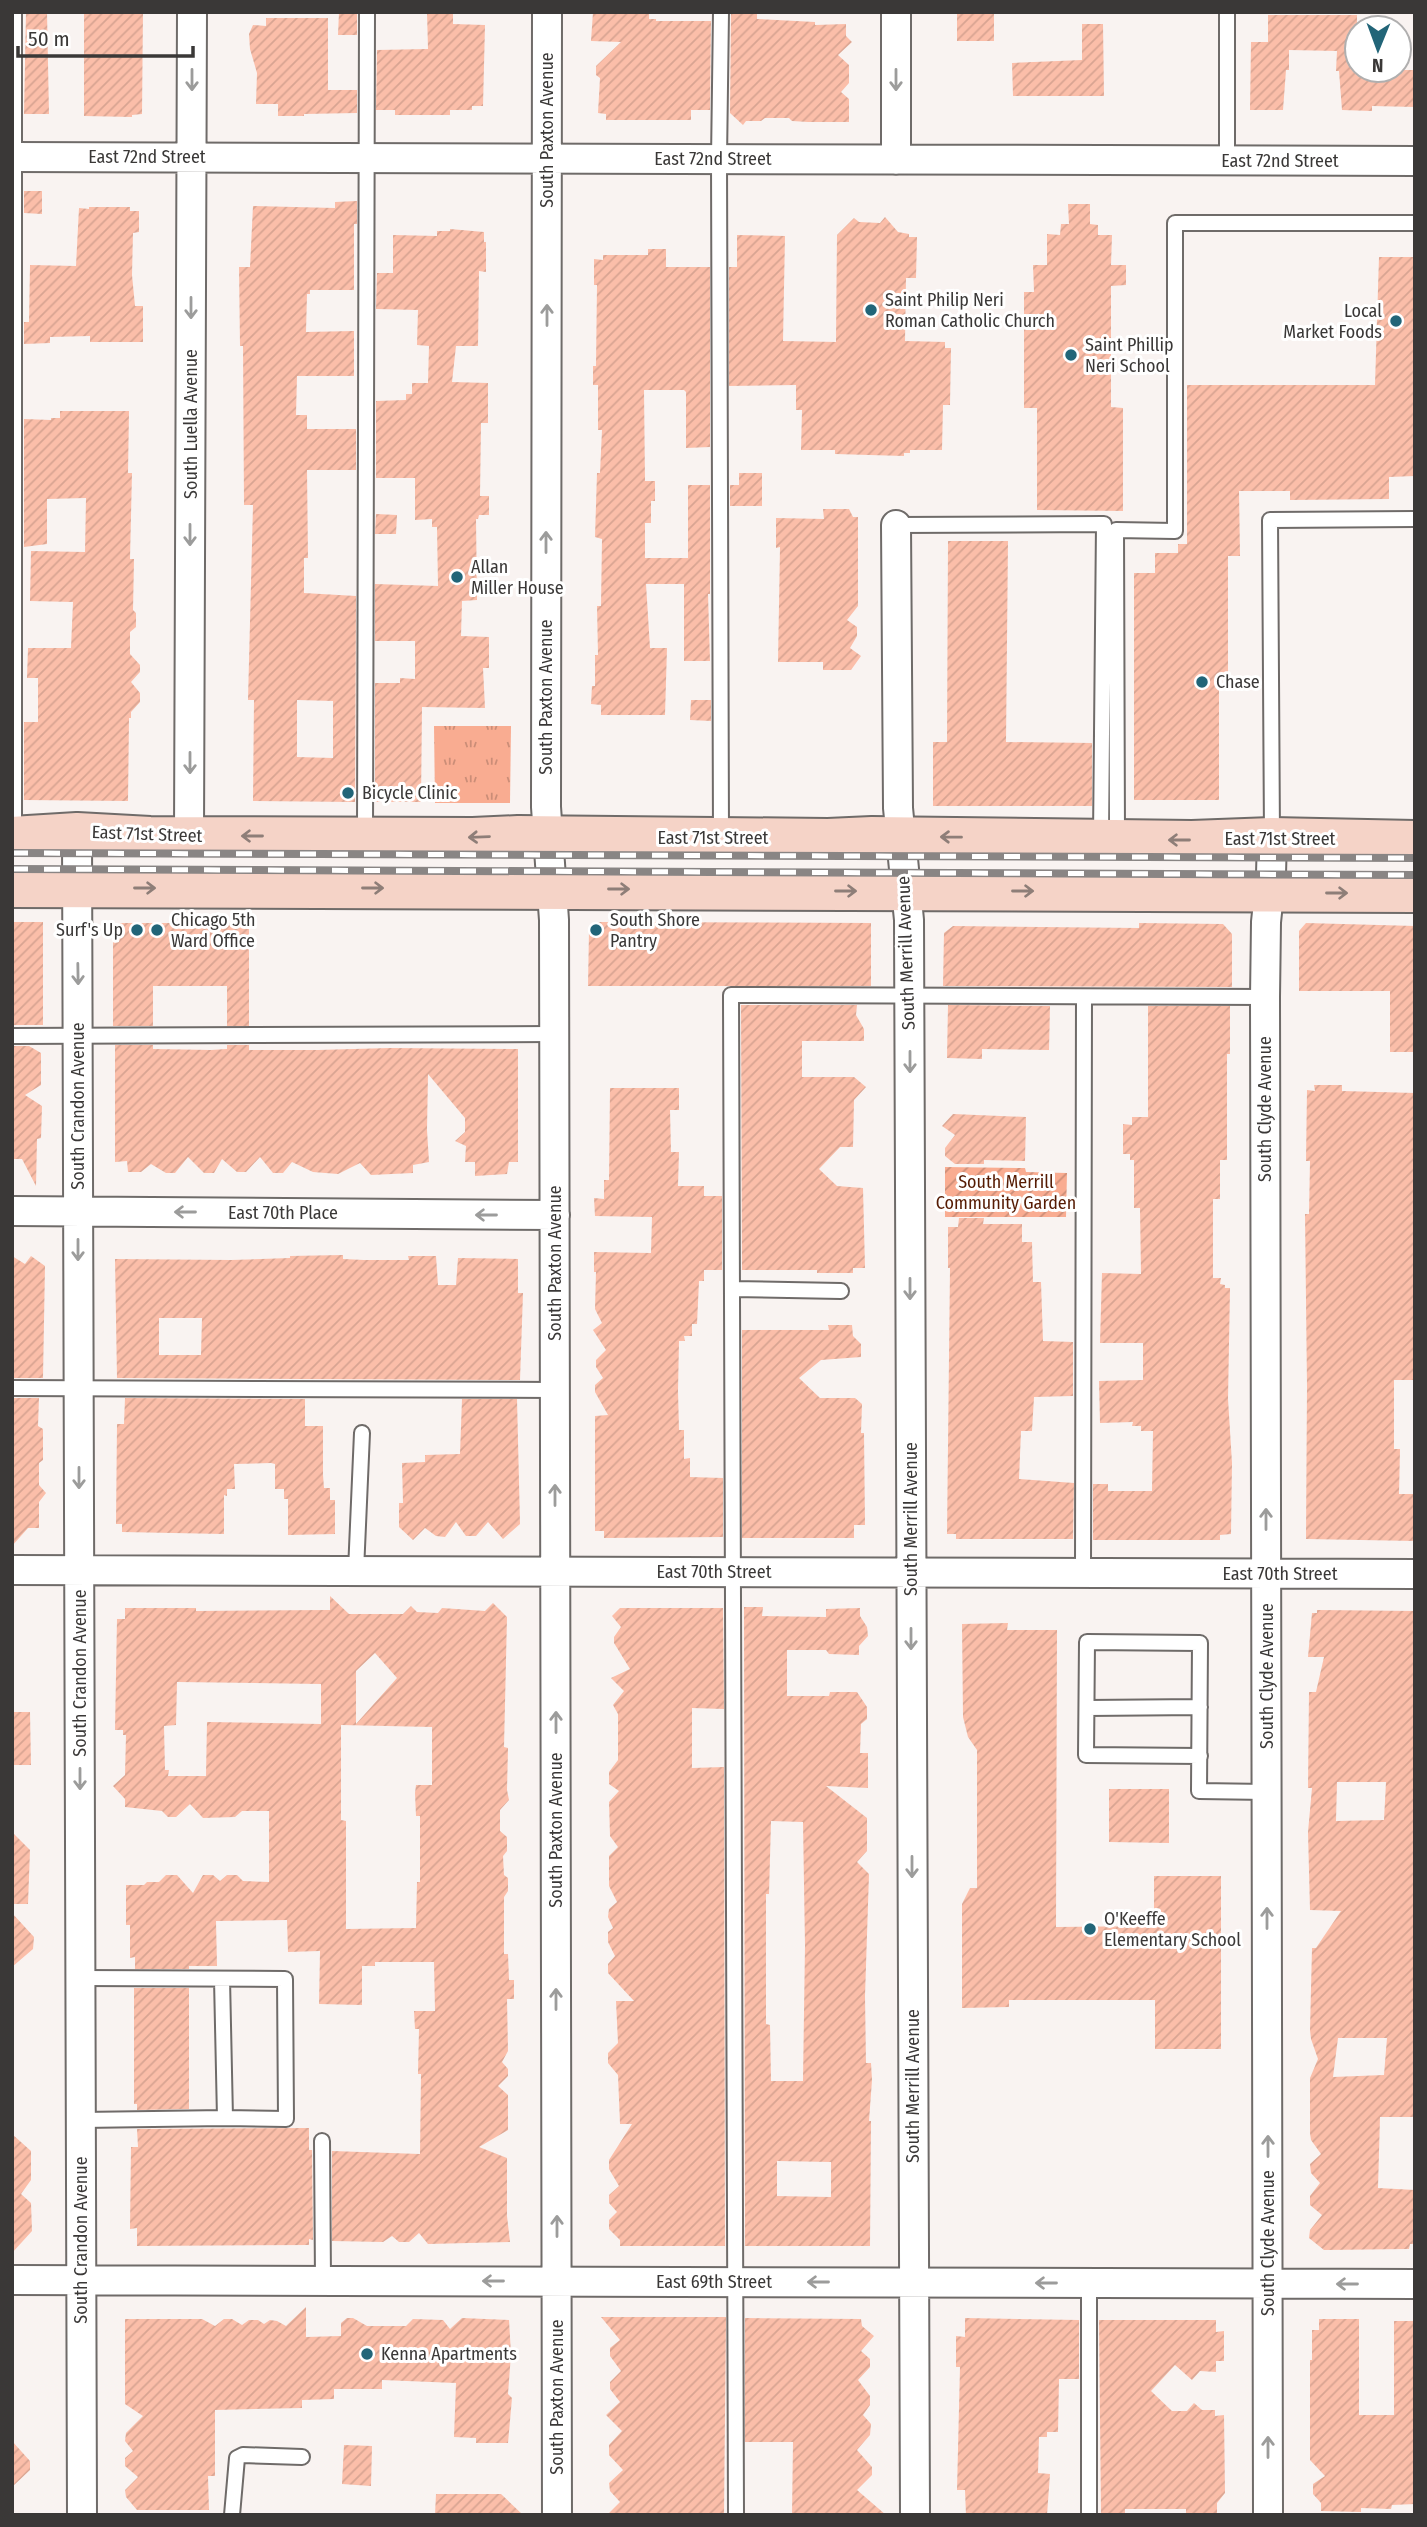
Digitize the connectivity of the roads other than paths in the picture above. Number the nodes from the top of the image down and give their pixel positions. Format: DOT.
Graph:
graph roads {
  1 [pos="14,12"];
  2 [pos="192,12"];
  3 [pos="367,12"];
  4 [pos="547,12"];
  5 [pos="720,12"];
  6 [pos="896,12"];
  7 [pos="1227,12"];
  8 [pos="13,157"];
  9 [pos="191,158"];
  10 [pos="367,158"];
  11 [pos="547,159"];
  12 [pos="719,159"];
  13 [pos="896,160"];
  14 [pos="1227,160"];
  15 [pos="1415,161"];
  16 [pos="1415,223"];
  17 [pos="1415,519"];
  18 [pos="897,525"];
  19 [pos="77,832"];
  20 [pos="547,835"];
  21 [pos="13,836"];
  22 [pos="189,836"];
  23 [pos="365,836"];
  24 [pos="900,837"];
  25 [pos="1272,837"];
  26 [pos="721,838"];
  27 [pos="1109,840"];
  28 [pos="1415,840"];
  29 [pos="12,888"];
  30 [pos="77,888"];
  31 [pos="551,889"];
  32 [pos="906,891"];
  33 [pos="1268,893"];
  34 [pos="1415,893"];
  35 [pos="909,997"];
  36 [pos="1084,997"];
  37 [pos="1265,997"];
  38 [pos="554,1034"];
  39 [pos="12,1036"];
  40 [pos="79,1036"];
  41 [pos="12,1211"];
  42 [pos="78,1212"];
  43 [pos="555,1215"];
  44 [pos="732,1289"];
  45 [pos="841,1290"];
  46 [pos="12,1388"];
  47 [pos="79,1389"];
  48 [pos="555,1390"];
  49 [pos="362,1433"];
  50 [pos="12,1570"];
  51 [pos="79,1570"];
  52 [pos="356,1571"];
  53 [pos="555,1572"];
  54 [pos="733,1572"];
  55 [pos="911,1573"];
  56 [pos="1083,1573"];
  57 [pos="1266,1574"];
  58 [pos="1415,1574"];
  59 [pos="1087,1707"];
  60 [pos="1200,1707"];
  61 [pos="1200,1756"];
  62 [pos="1267,1792"];
  63 [pos="80,1978"];
  64 [pos="222,1979"];
  65 [pos="225,2118"];
  66 [pos="81,2120"];
  67 [pos="322,2141"];
  68 [pos="12,2280"];
  69 [pos="82,2280"];
  70 [pos="323,2281"];
  71 [pos="557,2282"];
  72 [pos="736,2282"];
  73 [pos="914,2283"];
  74 [pos="1090,2283"];
  75 [pos="1268,2284"];
  76 [pos="1415,2284"];
  77 [pos="302,2457"];
  78 [pos="82,2515"];
  79 [pos="232,2515"];
  80 [pos="557,2515"];
  81 [pos="736,2515"];
  82 [pos="915,2515"];
  83 [pos="1089,2515"];
  84 [pos="1268,2515"];
  1 -- 8 [label="lane"];
  2 -- 9 [label="street, South Luella Avenue, one-way"];
  3 -- 10 [label="lane"];
  4 -- 11 [label="street, South Paxton Avenue"];
  5 -- 12 [label="lane"];
  6 -- 13 [label="street, one-way"];
  7 -- 14 [label="lane"];
  8 -- 9 [label="street, East 72nd Street"];
  8 -- 21 [label="lane"];
  9 -- 10 [label="street, East 72nd Street"];
  9 -- 22 [label="street, South Luella Avenue, one-way"];
  10 -- 11 [label="street, East 72nd Street"];
  10 -- 23 [label="lane"];
  11 -- 12 [label="street, East 72nd Street"];
  20 -- 11 [label="street, South Paxton Avenue, one-way"];
  12 -- 13 [label="street, East 72nd Street"];
  12 -- 26 [label="lane"];
  13 -- 14 [label="street, East 72nd Street"];
  14 -- 15 [label="street, East 72nd Street"];
  16 -- 27 [label="lane"];
  17 -- 25 [label="lane"];
  18 -- 24 [label="street, South Merrill Avenue"];
  18 -- 27 [label="lane"];
  19 -- 21 [label="main road, East 71st Street"];
  19 -- 22 [label="main road, East 71st Street"];
  19 -- 30 [label="street, South Crandon Avenue"];
  20 -- 23 [label="main road, East 71st Street, one-way"];
  20 -- 26 [label="main road, East 71st Street"];
  20 -- 31 [label="street, South Paxton Avenue"];
  23 -- 22 [label="main road, East 71st Street, one-way"];
  24 -- 26 [label="main road, East 71st Street"];
  27 -- 24 [label="main road, East 71st Street, one-way"];
  24 -- 32 [label="street, South Merrill Avenue"];
  25 -- 27 [label="main road, East 71st Street, one-way"];
  25 -- 28 [label="main road, East 71st Street"];
  25 -- 33 [label="street, South Clyde Avenue"];
  29 -- 30 [label="main road"];
  30 -- 31 [label="main road, one-way"];
  30 -- 40 [label="street, South Crandon Avenue, one-way"];
  31 -- 32 [label="main road, one-way"];
  31 -- 38 [label="street, South Paxton Avenue"];
  32 -- 33 [label="main road, one-way"];
  32 -- 35 [label="street, South Merrill Avenue"];
  33 -- 34 [label="main road, one-way"];
  33 -- 37 [label="street, South Clyde Avenue"];
  35 -- 36 [label="lane"];
  35 -- 44 [label="lane"];
  35 -- 55 [label="street, South Merrill Avenue, one-way"];
  36 -- 37 [label="lane"];
  36 -- 56 [label="lane"];
  57 -- 37 [label="street, South Clyde Avenue, one-way"];
  38 -- 40 [label="lane"];
  38 -- 43 [label="street, South Paxton Avenue"];
  39 -- 40 [label="lane"];
  40 -- 42 [label="street, South Crandon Avenue"];
  41 -- 42 [label="street, East 70th Place"];
  43 -- 42 [label="street, East 70th Place, one-way"];
  42 -- 47 [label="street, South Crandon Avenue, one-way"];
  43 -- 48 [label="street, South Paxton Avenue"];
  44 -- 45 [label="lane"];
  44 -- 54 [label="lane"];
  46 -- 47 [label="lane"];
  47 -- 48 [label="lane"];
  47 -- 51 [label="street, South Crandon Avenue, one-way"];
  53 -- 48 [label="street, South Paxton Avenue, one-way"];
  49 -- 52 [label="lane"];
  50 -- 51 [label="street, East 70th Street"];
  51 -- 52 [label="street, East 70th Street"];
  51 -- 63 [label="street, South Crandon Avenue, one-way"];
  52 -- 53 [label="street, East 70th Street"];
  53 -- 54 [label="street, East 70th Street"];
  71 -- 53 [label="street, South Paxton Avenue, one-way"];
  54 -- 55 [label="street, East 70th Street"];
  54 -- 72 [label="lane"];
  55 -- 56 [label="street, East 70th Street"];
  55 -- 73 [label="street, South Merrill Avenue, one-way"];
  56 -- 57 [label="street, East 70th Street"];
  57 -- 58 [label="street, East 70th Street"];
  57 -- 62 [label="street, South Clyde Avenue"];
  59 -- 60 [label="lane"];
  59 -- 60 [label="lane"];
  59 -- 61 [label="lane"];
  60 -- 61 [label="lane"];
  61 -- 62 [label="lane"];
  75 -- 62 [label="street, South Clyde Avenue, one-way"];
  63 -- 64 [label="lane"];
  63 -- 66 [label="street, South Crandon Avenue"];
  64 -- 65 [label="lane"];
  64 -- 65 [label="lane"];
  65 -- 66 [label="lane"];
  66 -- 69 [label="street, South Crandon Avenue"];
  67 -- 70 [label="lane"];
  68 -- 69 [label="street, East 69th Street"];
  69 -- 70 [label="street, East 69th Street"];
  69 -- 78 [label="street, South Crandon Avenue"];
  71 -- 70 [label="street, East 69th Street, one-way"];
  71 -- 72 [label="street, East 69th Street"];
  71 -- 80 [label="street, South Paxton Avenue"];
  73 -- 72 [label="street, East 69th Street, one-way"];
  72 -- 81 [label="lane"];
  74 -- 73 [label="street, East 69th Street, one-way"];
  73 -- 82 [label="street, South Merrill Avenue"];
  74 -- 75 [label="street, East 69th Street"];
  74 -- 83 [label="lane"];
  76 -- 75 [label="street, East 69th Street, one-way"];
  84 -- 75 [label="street, South Clyde Avenue, one-way"];
  77 -- 79 [label="lane"];
}
